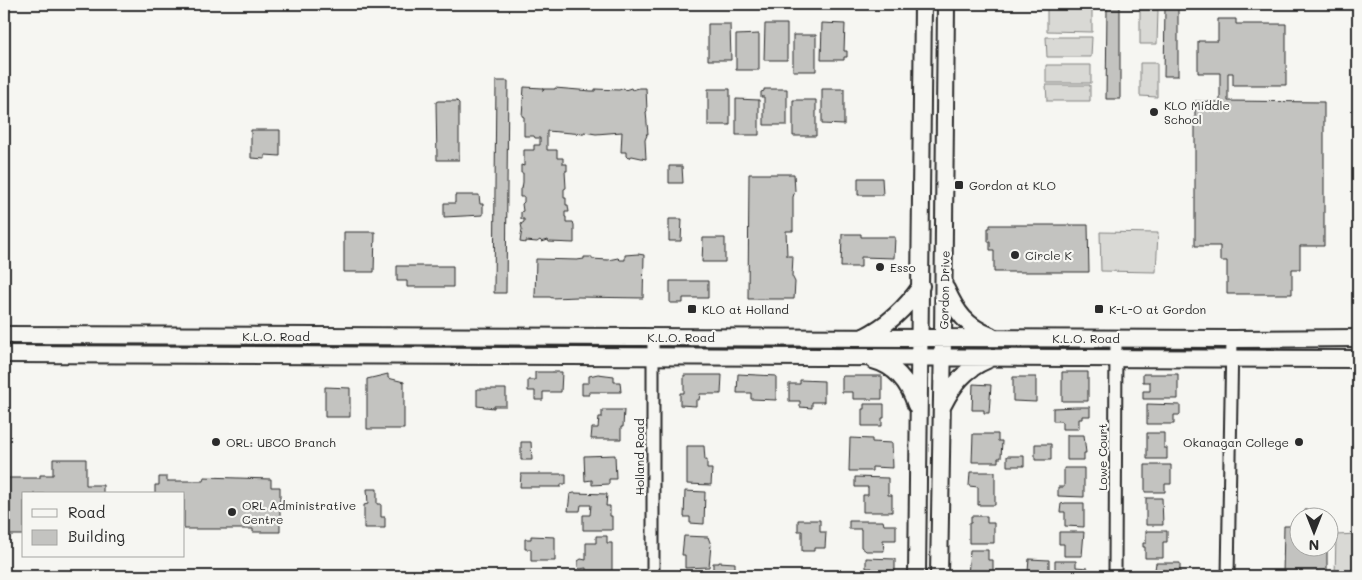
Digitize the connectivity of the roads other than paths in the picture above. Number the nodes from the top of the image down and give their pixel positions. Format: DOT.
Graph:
graph roads {
  1 [pos="924,4"];
  2 [pos="946,4"];
  3 [pos="921,286"];
  4 [pos="944,286"];
  5 [pos="4,335"];
  6 [pos="653,337"];
  7 [pos="863,338"];
  8 [pos="920,338"];
  9 [pos="944,338"];
  10 [pos="996,338"];
  11 [pos="1116,338"];
  12 [pos="1232,338"];
  13 [pos="1358,338"];
  14 [pos="4,354"];
  15 [pos="653,357"];
  16 [pos="864,358"];
  17 [pos="920,358"];
  18 [pos="943,358"];
  19 [pos="991,358"];
  20 [pos="1116,359"];
  21 [pos="1232,359"];
  22 [pos="1358,359"];
  23 [pos="942,406"];
  24 [pos="919,416"];
  25 [pos="653,576"];
  26 [pos="917,576"];
  27 [pos="939,576"];
  28 [pos="1115,576"];
  29 [pos="1228,576"];
  1 -- 3 [label="main road, Gordon Drive"];
  2 -- 4 [label="main road, Gordon Drive"];
  3 -- 7 [label="main road"];
  3 -- 8 [label="main road, Gordon Drive"];
  4 -- 9 [label="main road, Gordon Drive"];
  4 -- 10 [label="main road"];
  5 -- 6 [label="main road, K.L.O. Road"];
  6 -- 7 [label="main road, K.L.O. Road"];
  6 -- 15 [label="street, Holland Road"];
  7 -- 8 [label="main road, K.L.O. Road"];
  8 -- 9 [label="main road, K.L.O. Road"];
  8 -- 17 [label="main road, Gordon Drive"];
  9 -- 10 [label="main road, K.L.O. Road"];
  9 -- 18 [label="main road, Gordon Drive"];
  10 -- 11 [label="main road, K.L.O. Road"];
  11 -- 12 [label="main road, K.L.O. Road"];
  11 -- 20 [label="street, Lowe Court"];
  12 -- 13 [label="main road, K.L.O. Road"];
  12 -- 21 [label="street"];
  14 -- 15 [label="main road, K.L.O. Road"];
  15 -- 16 [label="main road, K.L.O. Road"];
  15 -- 25 [label="street, Holland Road"];
  16 -- 17 [label="main road, K.L.O. Road"];
  16 -- 24 [label="main road"];
  17 -- 18 [label="main road, K.L.O. Road"];
  17 -- 24 [label="main road, Gordon Drive"];
  18 -- 19 [label="main road, K.L.O. Road"];
  18 -- 23 [label="main road, Gordon Drive"];
  19 -- 20 [label="main road, K.L.O. Road"];
  19 -- 23 [label="main road"];
  20 -- 21 [label="main road, K.L.O. Road"];
  20 -- 28 [label="street, Lowe Court"];
  21 -- 22 [label="main road, K.L.O. Road"];
  21 -- 29 [label="street"];
  23 -- 27 [label="main road, Gordon Drive"];
  24 -- 26 [label="main road, Gordon Drive"];
}
